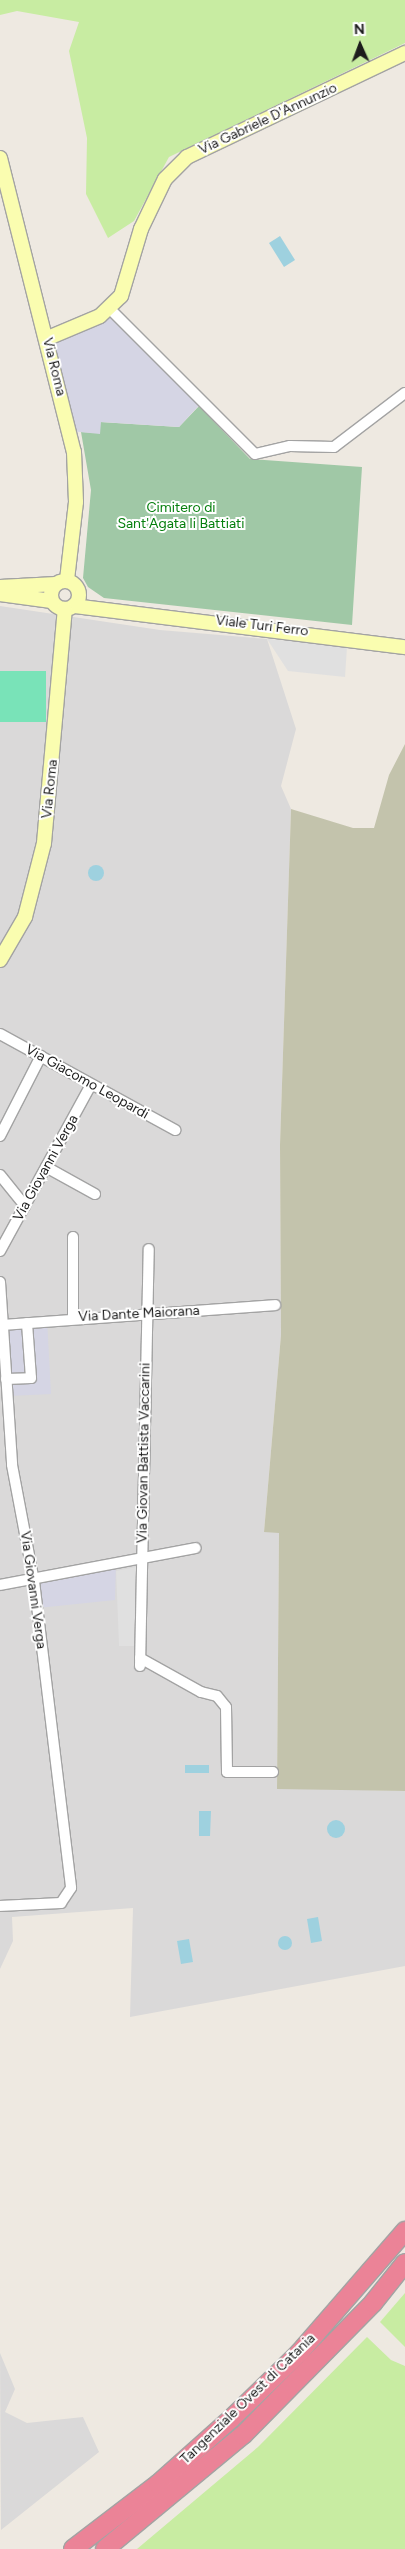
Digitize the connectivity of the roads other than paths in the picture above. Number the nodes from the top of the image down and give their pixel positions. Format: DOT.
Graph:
graph roads {
  1 [pos="405,53"];
  2 [pos="0,158"];
  3 [pos="110,309"];
  4 [pos="48,338"];
  5 [pos="405,393"];
  6 [pos="62,582"];
  7 [pos="0,587"];
  8 [pos="79,590"];
  9 [pos="0,594"];
  10 [pos="52,601"];
  11 [pos="70,607"];
  12 [pos="118,610"];
  13 [pos="405,647"];
  14 [pos="0,960"];
  15 [pos="0,1034"];
  16 [pos="41,1056"];
  17 [pos="91,1085"];
  18 [pos="175,1130"];
  19 [pos="0,1136"];
  20 [pos="46,1167"];
  21 [pos="0,1174"];
  22 [pos="95,1194"];
  23 [pos="25,1206"];
  24 [pos="72,1237"];
  25 [pos="148,1249"];
  26 [pos="0,1252"];
  27 [pos="0,1282"];
  28 [pos="274,1306"];
  29 [pos="146,1313"];
  30 [pos="73,1317"];
  31 [pos="27,1324"];
  32 [pos="3,1325"];
  33 [pos="3,1355"];
  34 [pos="6,1379"];
  35 [pos="196,1548"];
  36 [pos="142,1559"];
  37 [pos="34,1581"];
  38 [pos="0,1585"];
  39 [pos="273,1772"];
  40 [pos="0,1906"];
  41 [pos="405,2231"];
  42 [pos="405,2263"];
  43 [pos="73,2549"];
  44 [pos="105,2549"];
  1 -- 3 [label="main road, Via Gabriele D'Annunzio"];
  2 -- 4 [label="main road, Via Roma"];
  3 -- 4 [label="main road"];
  3 -- 5 [label="street"];
  4 -- 6 [label="main road, Via Roma"];
  6 -- 7 [label="main road"];
  6 -- 8 [label="main road"];
  6 -- 10 [label="main road, Via Roma"];
  8 -- 11 [label="main road, Via Roma"];
  8 -- 12 [label="main road"];
  9 -- 10 [label="main road"];
  10 -- 11 [label="main road"];
  11 -- 12 [label="main road, Viale Turi Ferro"];
  11 -- 14 [label="main road, Via Roma"];
  12 -- 13 [label="main road, Viale Turi Ferro"];
  15 -- 16 [label="street, Via Giacomo Leopardi"];
  16 -- 17 [label="street, Via Giacomo Leopardi"];
  16 -- 19 [label="street"];
  17 -- 18 [label="street, Via Giacomo Leopardi"];
  17 -- 20 [label="street, Via Giovanni Verga"];
  20 -- 22 [label="street"];
  20 -- 23 [label="street, Via Giovanni Verga"];
  21 -- 23 [label="street"];
  23 -- 26 [label="street, Via Giovanni Verga"];
  24 -- 30 [label="street"];
  25 -- 29 [label="street, Via Giovan Battista Vaccarini"];
  27 -- 32 [label="street, Via Giovanni Verga"];
  28 -- 29 [label="street, Via Dante Maiorana"];
  29 -- 30 [label="street, Via Dante Maiorana"];
  29 -- 36 [label="street, Via Giovan Battista Vaccarini"];
  30 -- 31 [label="street, Via Dante Maiorana"];
  31 -- 32 [label="street, Via Dante Maiorana"];
  31 -- 34 [label="street"];
  32 -- 33 [label="street, Via Giovanni Verga"];
  33 -- 34 [label="street, Via Giovanni Verga"];
  34 -- 37 [label="street, Via Giovanni Verga"];
  35 -- 36 [label="street"];
  36 -- 37 [label="street"];
  36 -- 39 [label="street, Via Giovan Battista Vaccarini"];
  37 -- 38 [label="street"];
  37 -- 40 [label="street, Via Giovanni Verga"];
  41 -- 43 [label="highway, Tangenziale Ovest di Catania"];
  42 -- 44 [label="highway, Tangenziale Ovest di Catania"];
}
